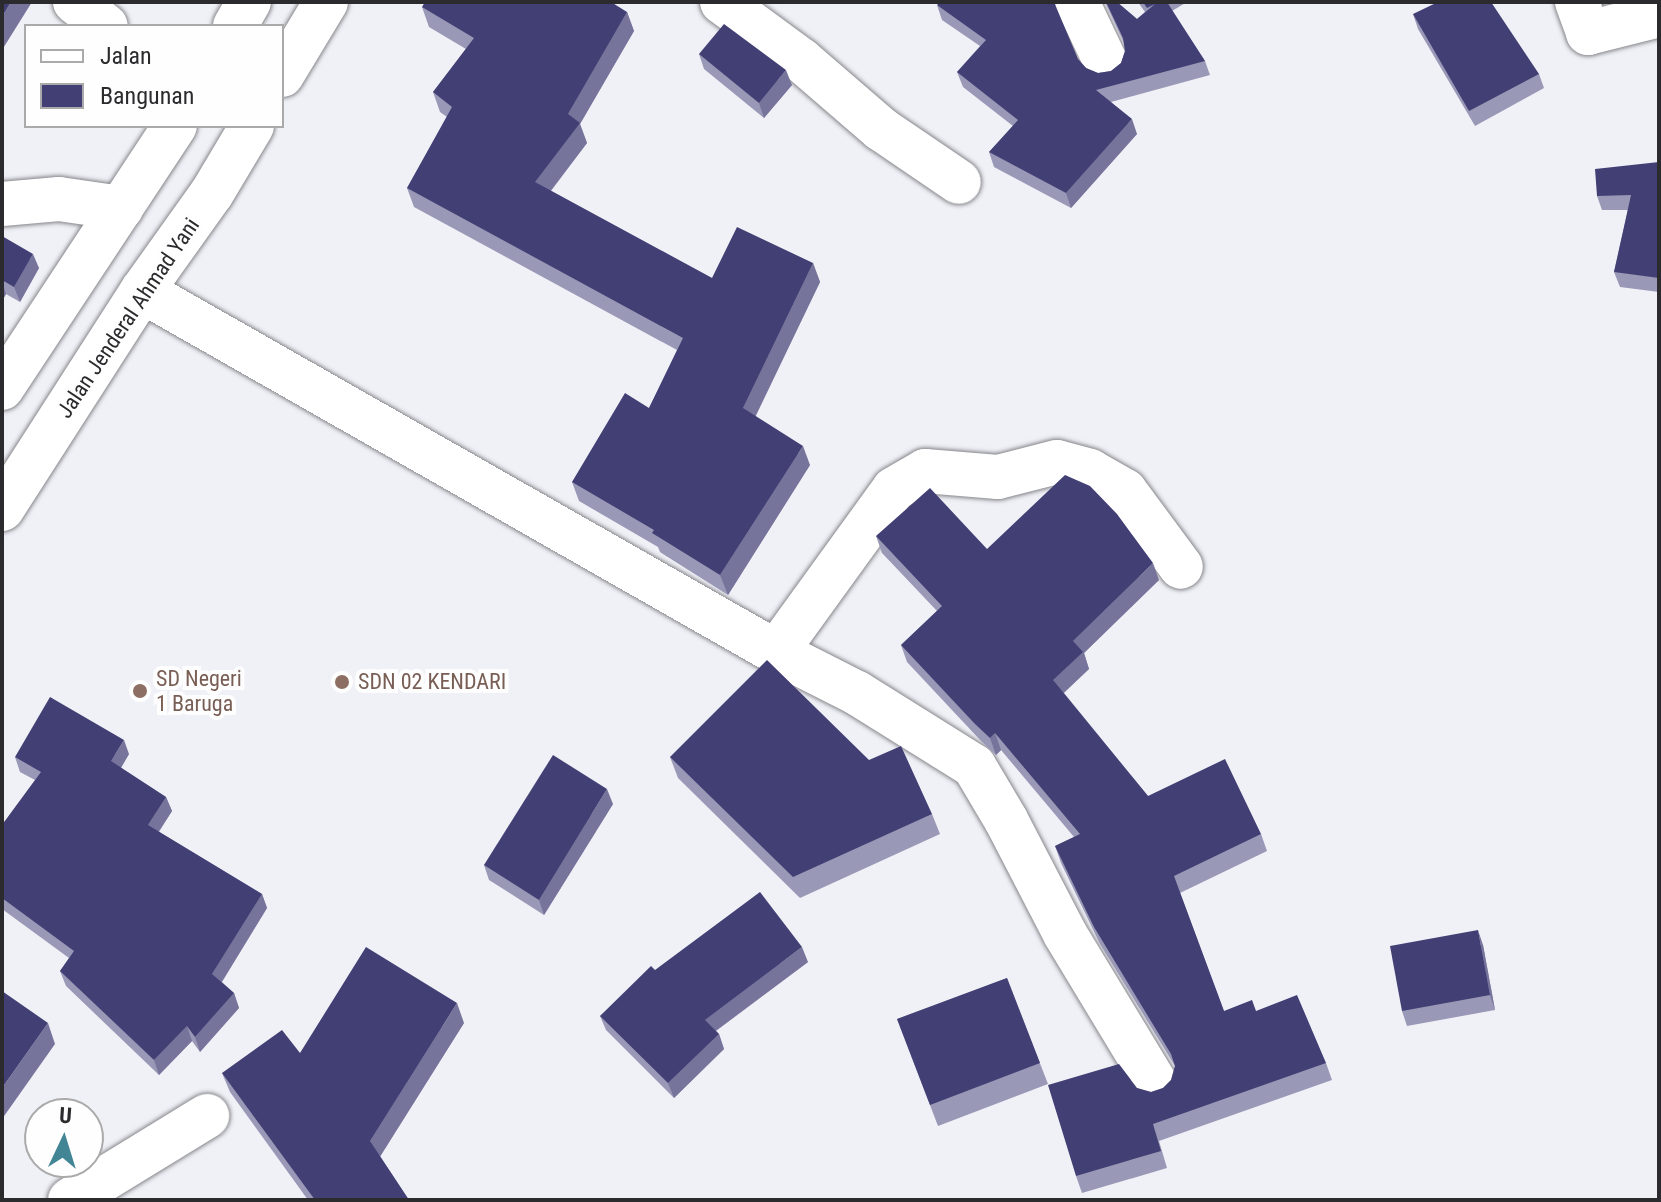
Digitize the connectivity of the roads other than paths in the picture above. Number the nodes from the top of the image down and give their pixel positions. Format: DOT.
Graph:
graph roads {
  1 [pos="75,2"];
  2 [pos="249,2"];
  3 [pos="326,2"];
  4 [pos="722,2"];
  5 [pos="1077,2"];
  6 [pos="1659,15"];
  7 [pos="1582,17"];
  8 [pos="103,24"];
  9 [pos="236,24"];
  10 [pos="1106,63"];
  11 [pos="284,72"];
  12 [pos="174,128"];
  13 [pos="251,128"];
  14 [pos="959,182"];
  15 [pos="2,204"];
  16 [pos="121,208"];
  17 [pos="142,291"];
  18 [pos="2,388"];
  19 [pos="2,509"];
  20 [pos="1181,567"];
  21 [pos="776,652"];
  22 [pos="1156,1084"];
  23 [pos="207,1116"];
  24 [pos="70,1200"];
  1 -- 8 [label="main road"];
  2 -- 9 [label="main road"];
  3 -- 11 [label="main road"];
  4 -- 14 [label="main road"];
  5 -- 10 [label="main road"];
  6 -- 7 [label="main road"];
  12 -- 16 [label="main road"];
  13 -- 17 [label="main road, Jalan Jenderal Ahmad Yani"];
  15 -- 16 [label="main road"];
  16 -- 18 [label="main road"];
  17 -- 19 [label="main road, Jalan Jenderal Ahmad Yani"];
  17 -- 21 [label="main road"];
  20 -- 21 [label="main road"];
  21 -- 22 [label="main road"];
  23 -- 24 [label="main road"];
}
